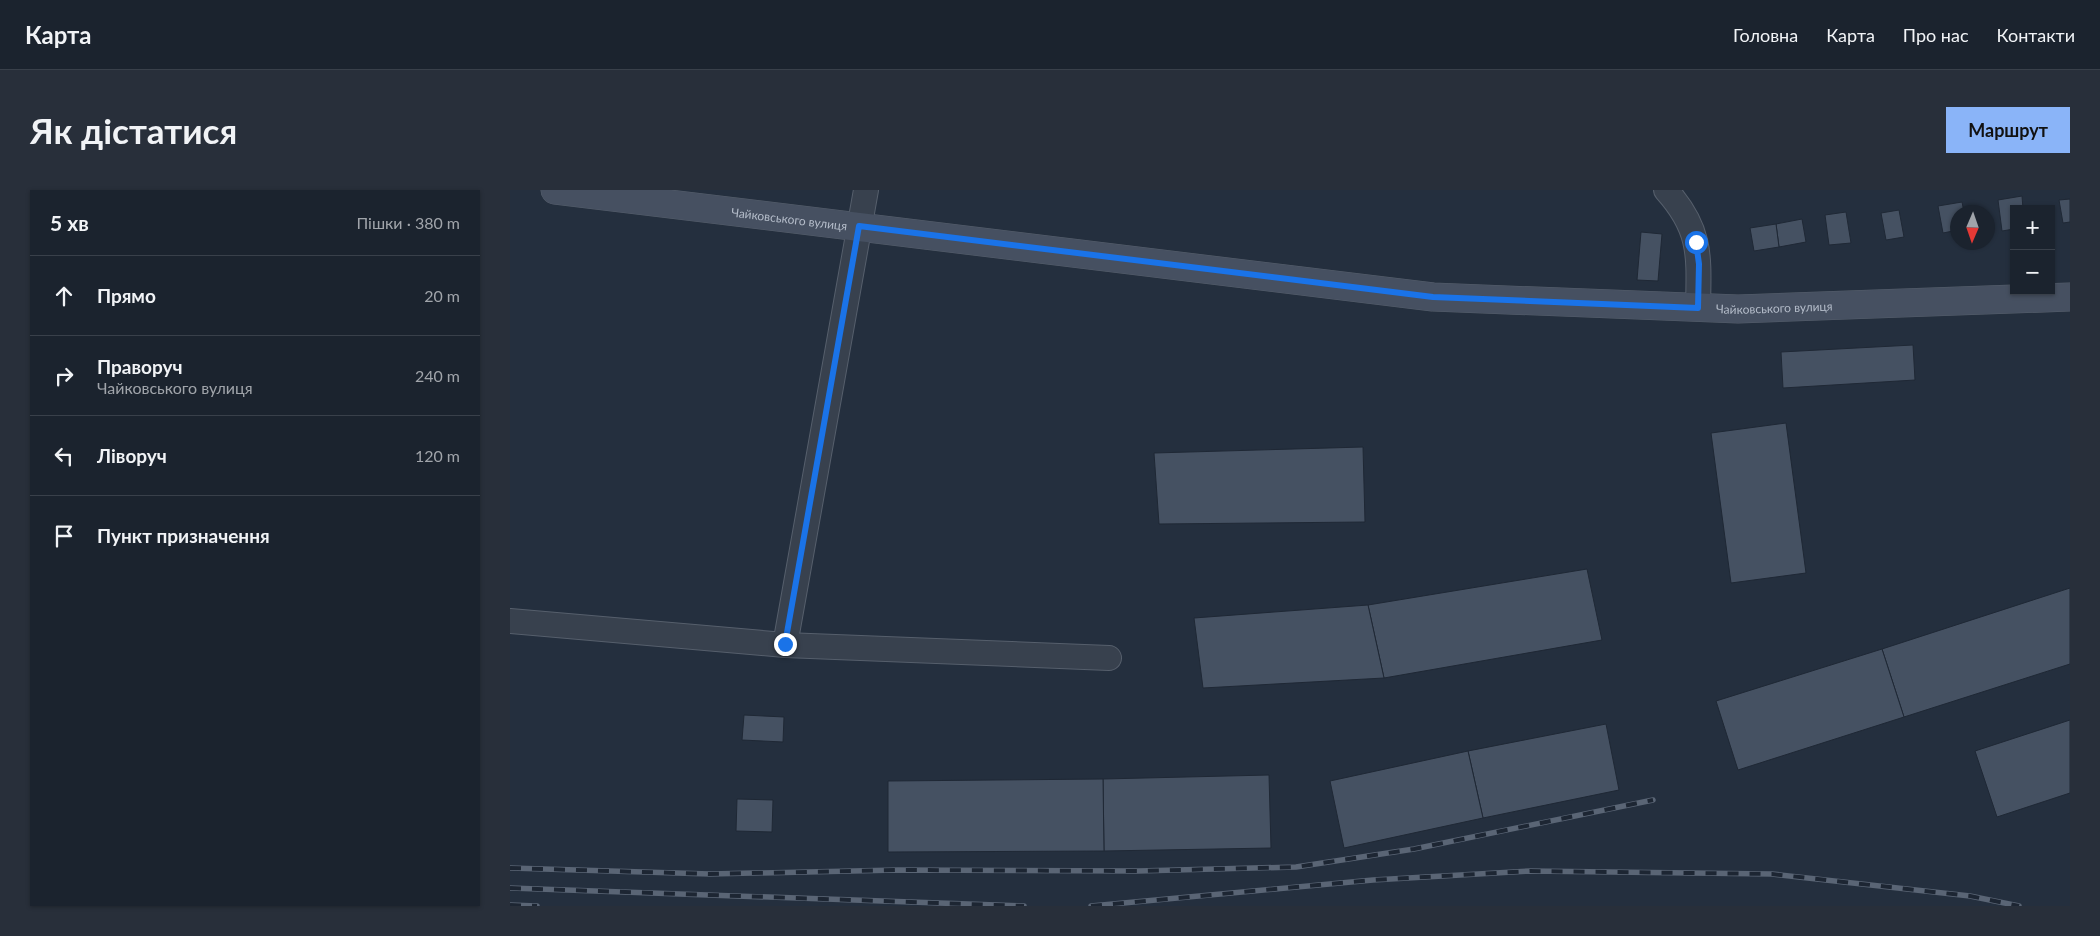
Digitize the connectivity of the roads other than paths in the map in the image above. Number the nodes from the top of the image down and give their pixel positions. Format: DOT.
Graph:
graph roads {
  1 [pos="555,190"];
  2 [pos="866,190"];
  3 [pos="1666,190"];
  4 [pos="859,226"];
  5 [pos="2070,297"];
  6 [pos="1698,308"];
  7 [pos="510,621"];
  8 [pos="785,644"];
  9 [pos="1109,658"];
  1 -- 4 [label="main road, Чайковського вулиця"];
  2 -- 4 [label="street"];
  3 -- 6 [label="street"];
  4 -- 6 [label="main road, Чайковського вулиця"];
  4 -- 8 [label="street"];
  5 -- 6 [label="main road, Чайковського вулиця"];
  7 -- 8 [label="street"];
  8 -- 9 [label="street"];
}
